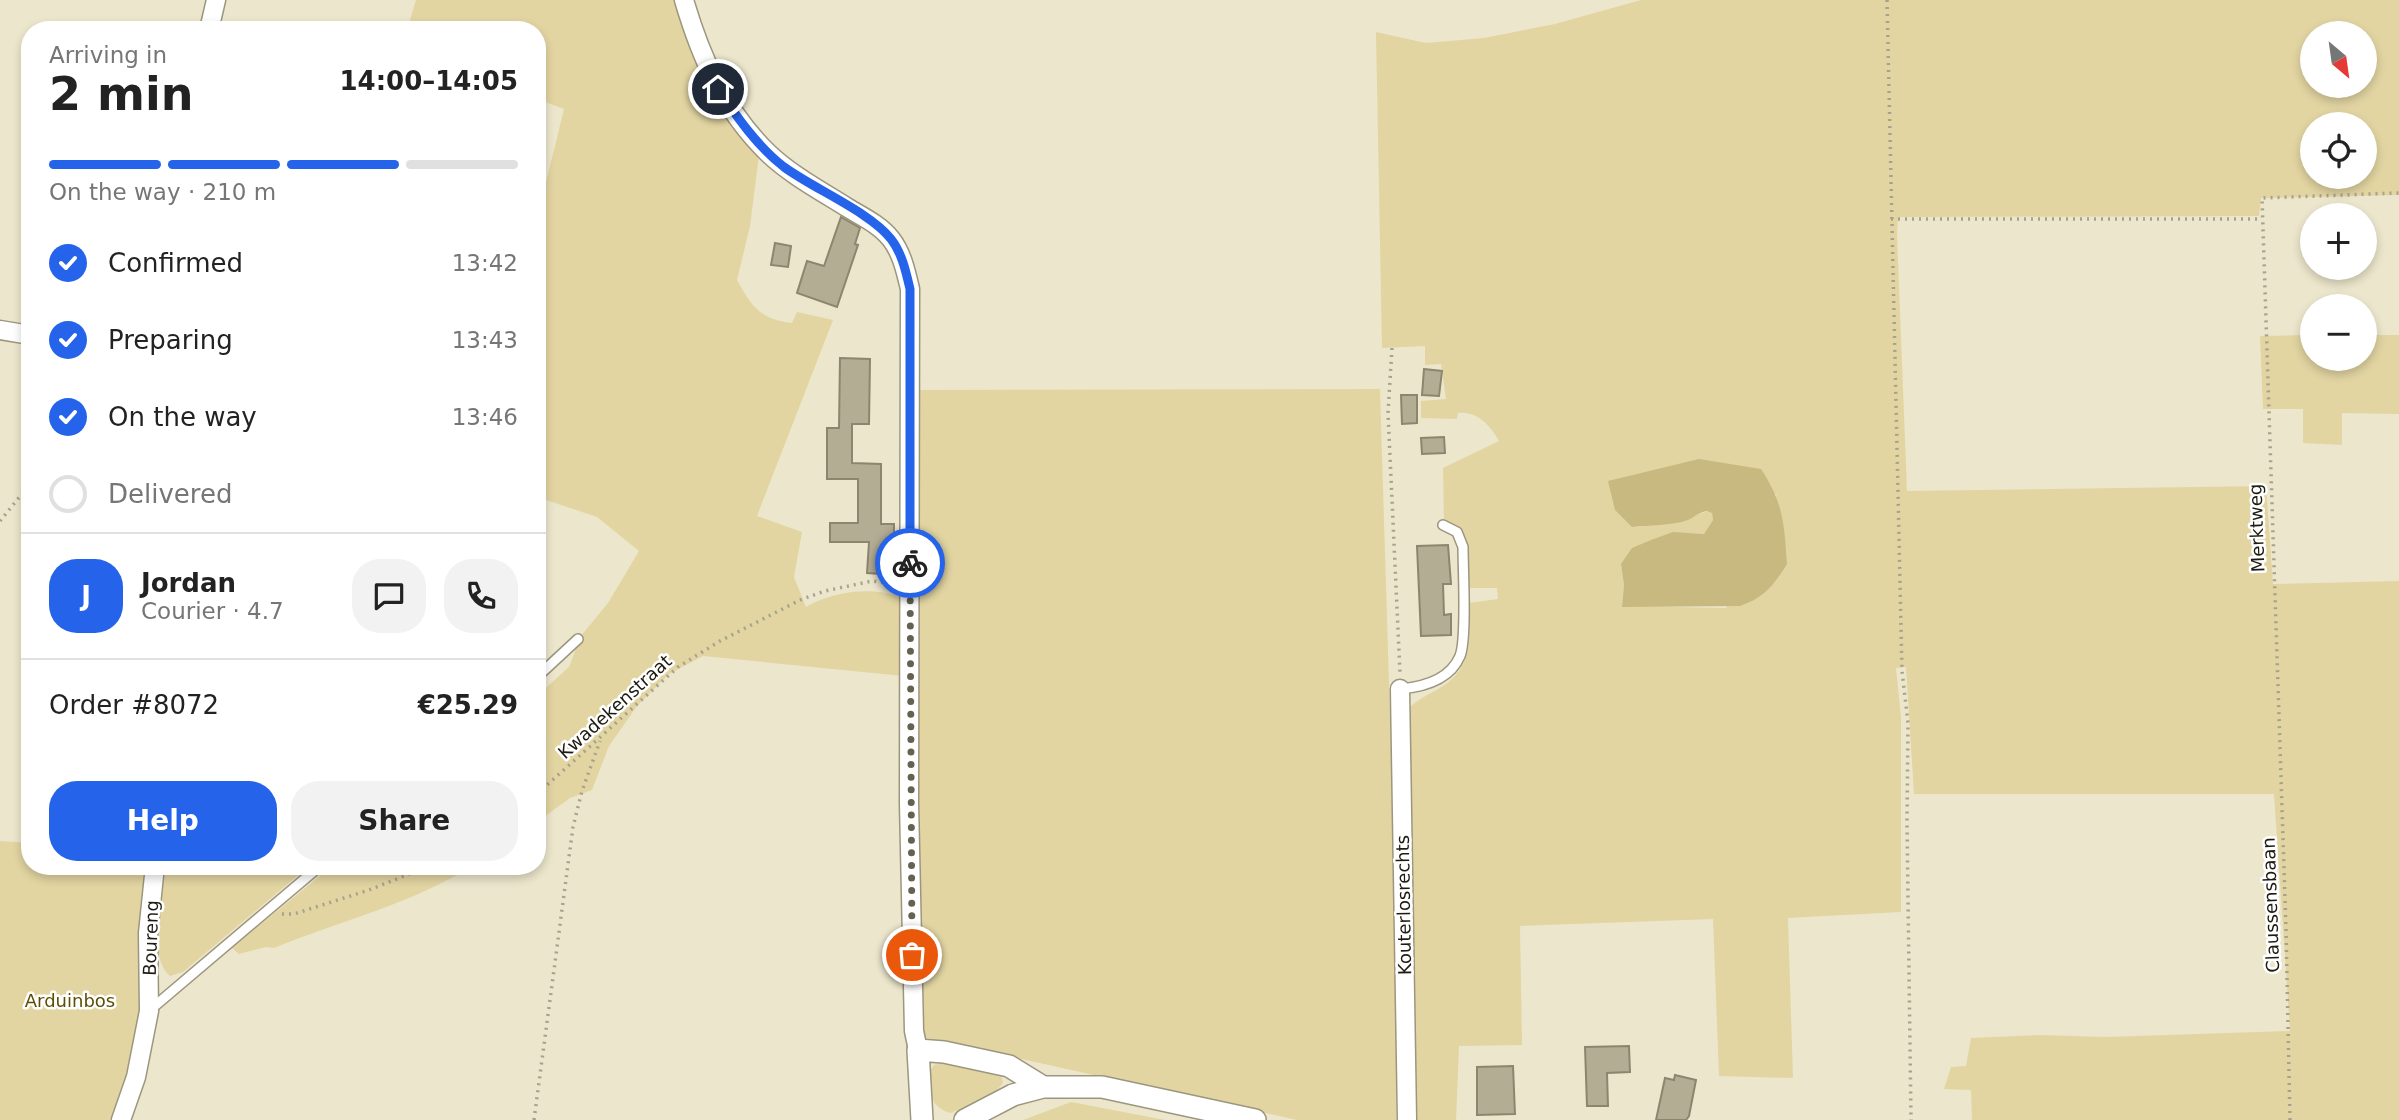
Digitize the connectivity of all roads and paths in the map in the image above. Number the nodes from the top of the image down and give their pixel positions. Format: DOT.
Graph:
graph roads {
  1 [pos="216,0"];
  2 [pos="684,0"];
  3 [pos="1887,0"];
  4 [pos="211,21"];
  5 [pos="2399,193"];
  6 [pos="1891,219"];
  7 [pos="2262,219"];
  8 [pos="0,330"];
  9 [pos="21,334"];
  10 [pos="1392,348"];
  11 [pos="21,495"];
  12 [pos="0,521"];
  13 [pos="1443,525"];
  14 [pos="910,586"];
  15 [pos="578,639"];
  16 [pos="546,669"];
  17 [pos="1400,689"];
  18 [pos="2277,690"];
  19 [pos="601,739"];
  20 [pos="546,786"];
  21 [pos="154,875"];
  22 [pos="309,875"];
  23 [pos="406,875"];
  24 [pos="263,914"];
  25 [pos="149,1011"];
  26 [pos="918,1050"];
  27 [pos="1043,1087"];
  28 [pos="978,1117"];
  29 [pos="121,1120"];
  30 [pos="534,1120"];
  31 [pos="922,1120"];
  32 [pos="1255,1120"];
  33 [pos="1407,1120"];
  34 [pos="1911,1120"];
  35 [pos="2290,1120"];
  1 -- 4 [label="street"];
  2 -- 14 [label="street"];
  3 -- 6 [label="path"];
  5 -- 7 [label="path"];
  6 -- 7 [label="path"];
  6 -- 34 [label="path"];
  7 -- 18 [label="path, Merktweg"];
  8 -- 9 [label="street"];
  10 -- 17 [label="path"];
  11 -- 12 [label="path"];
  13 -- 17 [label="lane"];
  14 -- 19 [label="path, Kwadekenstraat"];
  14 -- 26 [label="street"];
  15 -- 16 [label="lane"];
  17 -- 33 [label="street, Kouterlosrechts"];
  18 -- 35 [label="path, Claussensbaan"];
  19 -- 20 [label="path, Kwadekenstraat"];
  19 -- 30 [label="path"];
  21 -- 25 [label="street, Boureng"];
  22 -- 24 [label="lane"];
  23 -- 24 [label="path"];
  24 -- 25 [label="lane"];
  25 -- 29 [label="street, Boureng"];
  26 -- 27 [label="street"];
  26 -- 31 [label="street"];
  27 -- 28 [label="street"];
  27 -- 32 [label="street"];
}
